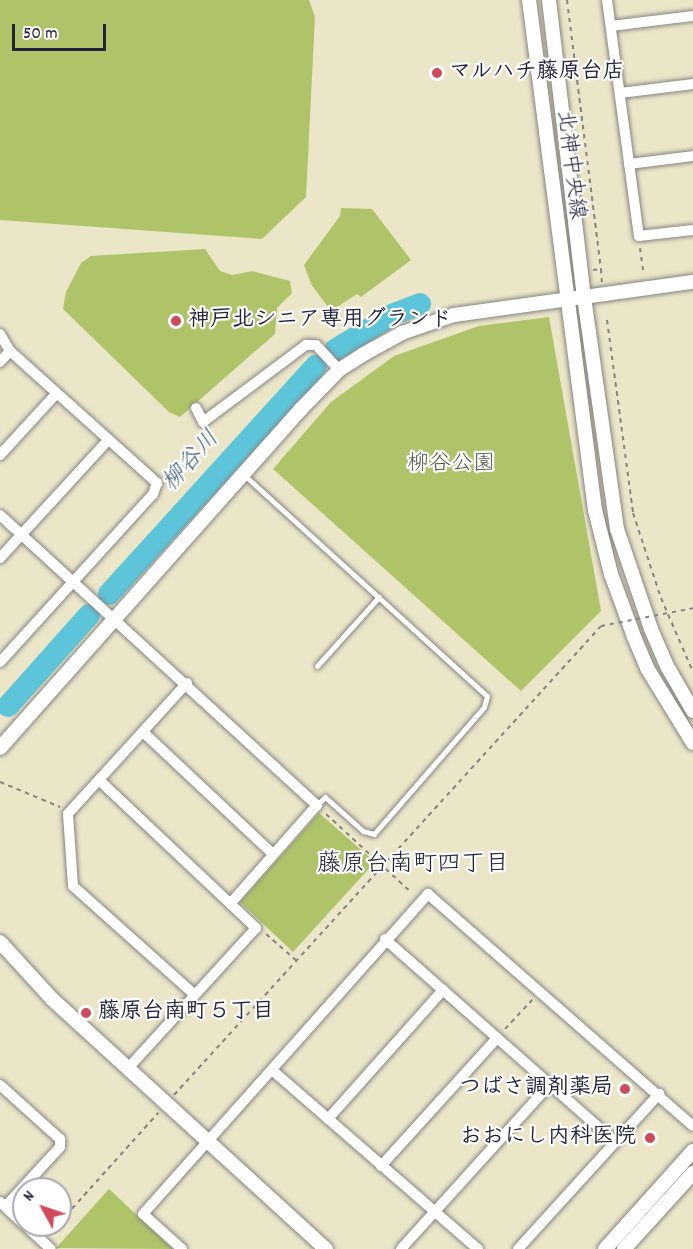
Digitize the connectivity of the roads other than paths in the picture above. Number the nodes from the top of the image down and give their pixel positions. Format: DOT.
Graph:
graph roads {
  1 [pos="529,0"];
  2 [pos="549,0"];
  3 [pos="607,0"];
  4 [pos="693,16"];
  5 [pos="611,26"];
  6 [pos="693,84"];
  7 [pos="620,93"];
  8 [pos="693,156"];
  9 [pos="629,164"];
  10 [pos="693,230"];
  11 [pos="693,282"];
  12 [pos="584,297"];
  13 [pos="567,299"];
  14 [pos="0,334"];
  15 [pos="10,351"];
  16 [pos="0,362"];
  17 [pos="339,370"];
  18 [pos="56,394"];
  19 [pos="196,408"];
  20 [pos="108,440"];
  21 [pos="0,455"];
  22 [pos="243,474"];
  23 [pos="0,515"];
  24 [pos="21,534"];
  25 [pos="0,558"];
  26 [pos="73,580"];
  27 [pos="379,597"];
  28 [pos="114,617"];
  29 [pos="0,662"];
  30 [pos="317,666"];
  31 [pos="187,683"];
  32 [pos="693,711"];
  33 [pos="143,732"];
  34 [pos="693,742"];
  35 [pos="0,748"];
  36 [pos="99,780"];
  37 [pos="317,806"];
  38 [pos="273,854"];
  39 [pos="231,903"];
  40 [pos="385,939"];
  41 [pos="0,942"];
  42 [pos="443,990"];
  43 [pos="194,994"];
  44 [pos="497,1038"];
  45 [pos="128,1068"];
  46 [pos="273,1070"];
  47 [pos="0,1084"];
  48 [pos="550,1084"];
  49 [pos="659,1094"];
  50 [pos="328,1119"];
  51 [pos="693,1126"];
  52 [pos="614,1141"];
  53 [pos="208,1142"];
  54 [pos="693,1151"];
  55 [pos="381,1166"];
  56 [pos="693,1173"];
  57 [pos="2,1204"];
  58 [pos="435,1212"];
  59 [pos="182,1249"];
  60 [pos="326,1249"];
  61 [pos="401,1249"];
  62 [pos="478,1249"];
  63 [pos="518,1249"];
  64 [pos="605,1249"];
  65 [pos="624,1249"];
  1 -- 13 [label="street, 北神中央線"];
  2 -- 12 [label="street"];
  3 -- 5 [label="street"];
  4 -- 5 [label="street"];
  5 -- 7 [label="street"];
  6 -- 7 [label="street"];
  7 -- 9 [label="street"];
  8 -- 9 [label="street"];
  9 -- 10 [label="street"];
  11 -- 12 [label="street"];
  12 -- 13 [label="street"];
  12 -- 32 [label="street"];
  13 -- 17 [label="street"];
  13 -- 34 [label="street, 北神中央線"];
  14 -- 15 [label="street"];
  15 -- 16 [label="street"];
  15 -- 18 [label="street"];
  17 -- 19 [label="street"];
  17 -- 22 [label="street"];
  18 -- 20 [label="street"];
  18 -- 21 [label="street"];
  20 -- 24 [label="street"];
  20 -- 26 [label="street"];
  22 -- 27 [label="lane"];
  22 -- 28 [label="street"];
  23 -- 24 [label="street"];
  24 -- 25 [label="street"];
  24 -- 26 [label="street"];
  26 -- 28 [label="street"];
  26 -- 29 [label="street"];
  27 -- 30 [label="lane"];
  27 -- 37 [label="lane"];
  28 -- 31 [label="street"];
  28 -- 35 [label="street"];
  31 -- 33 [label="street"];
  31 -- 37 [label="street"];
  33 -- 36 [label="street"];
  33 -- 38 [label="street"];
  36 -- 39 [label="street"];
  36 -- 43 [label="street"];
  37 -- 38 [label="street"];
  38 -- 39 [label="street"];
  39 -- 43 [label="street"];
  40 -- 42 [label="street"];
  40 -- 46 [label="street"];
  40 -- 49 [label="street"];
  41 -- 45 [label="street"];
  42 -- 44 [label="street"];
  42 -- 50 [label="street"];
  43 -- 45 [label="street"];
  44 -- 48 [label="street"];
  44 -- 55 [label="street"];
  45 -- 53 [label="street"];
  46 -- 50 [label="street"];
  46 -- 53 [label="street"];
  47 -- 57 [label="street"];
  48 -- 52 [label="street"];
  48 -- 58 [label="street"];
  49 -- 51 [label="street"];
  49 -- 52 [label="street"];
  50 -- 55 [label="street"];
  52 -- 63 [label="street"];
  53 -- 59 [label="street"];
  53 -- 60 [label="street"];
  54 -- 64 [label="street"];
  55 -- 58 [label="street"];
  56 -- 65 [label="street"];
  58 -- 61 [label="street"];
  58 -- 62 [label="street"];
}
